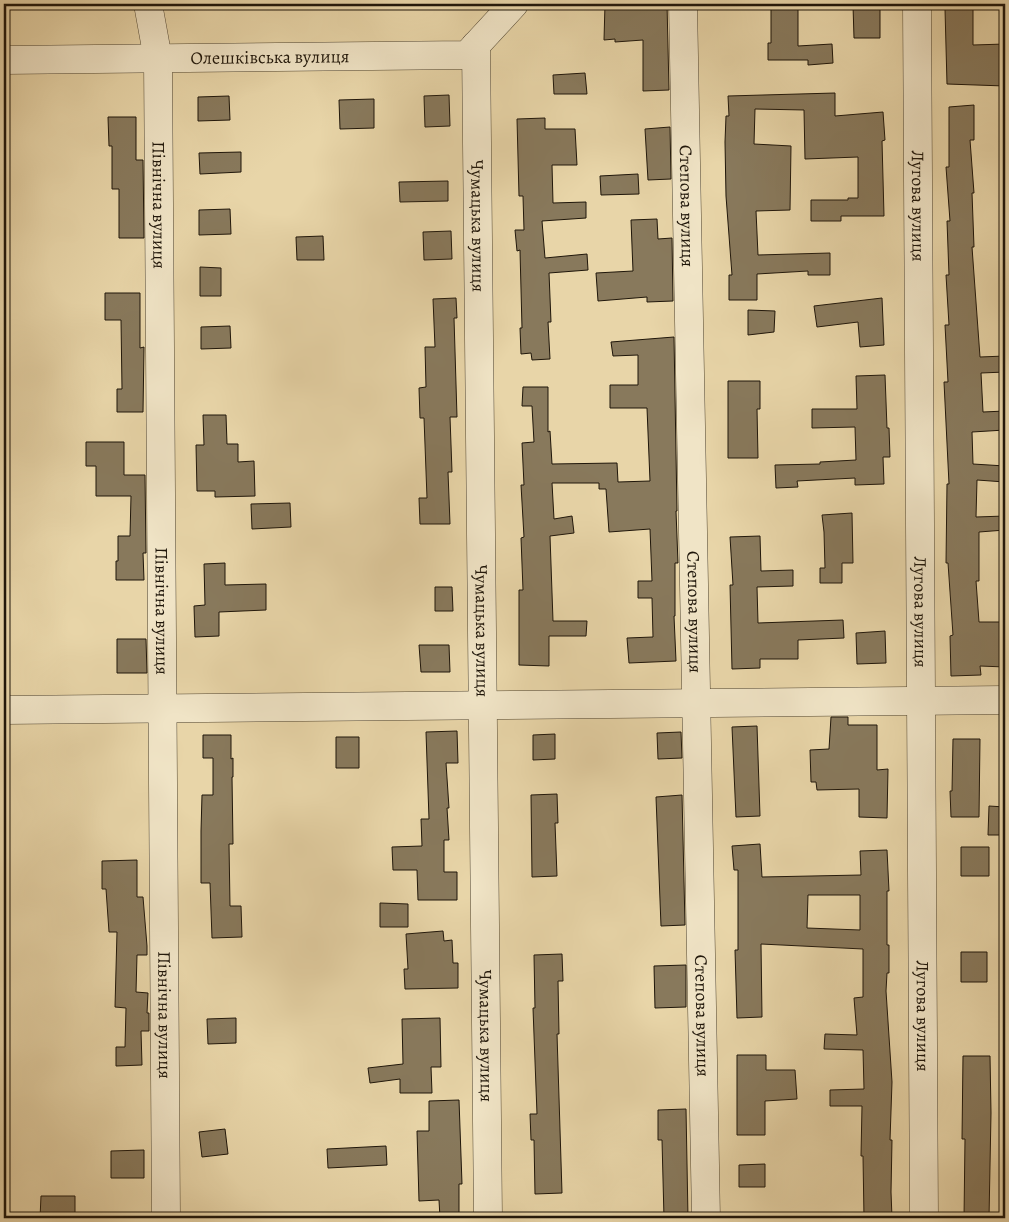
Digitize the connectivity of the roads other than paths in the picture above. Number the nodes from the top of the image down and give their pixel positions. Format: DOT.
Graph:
graph roads {
  1 [pos="148,4"];
  2 [pos="514,4"];
  3 [pos="683,4"];
  4 [pos="917,4"];
  5 [pos="476,45"];
  6 [pos="158,58"];
  7 [pos="4,60"];
  8 [pos="921,700"];
  9 [pos="1005,700"];
  10 [pos="696,703"];
  11 [pos="482,705"];
  12 [pos="162,708"];
  13 [pos="4,710"];
  14 [pos="166,1218"];
  15 [pos="488,1218"];
  16 [pos="706,1218"];
  17 [pos="924,1218"];
  1 -- 6 [label="street, Північна вулиця"];
  2 -- 5 [label="street, Олешківська вулиця"];
  3 -- 10 [label="street, Степова вулиця"];
  4 -- 8 [label="street, Лугова вулиця"];
  5 -- 6 [label="street, Олешківська вулиця"];
  5 -- 11 [label="street, Чумацька вулиця"];
  6 -- 7 [label="street, Олешківська вулиця"];
  6 -- 12 [label="street, Північна вулиця"];
  8 -- 9 [label="street"];
  8 -- 10 [label="street"];
  8 -- 17 [label="street, Лугова вулиця"];
  10 -- 11 [label="street"];
  10 -- 16 [label="street, Степова вулиця"];
  11 -- 12 [label="street"];
  11 -- 15 [label="street, Чумацька вулиця"];
  12 -- 13 [label="street"];
  12 -- 14 [label="street, Північна вулиця"];
}
